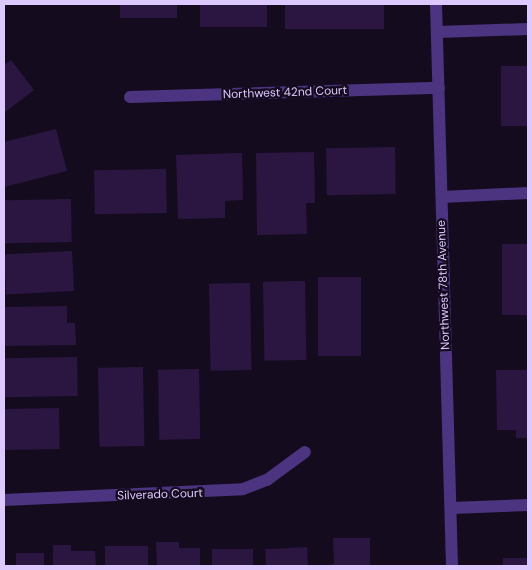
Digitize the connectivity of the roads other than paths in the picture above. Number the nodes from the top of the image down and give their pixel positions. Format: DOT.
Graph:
graph roads {
  1 [pos="436,4"];
  2 [pos="528,29"];
  3 [pos="438,32"];
  4 [pos="439,88"];
  5 [pos="130,97"];
  6 [pos="528,193"];
  7 [pos="442,196"];
  8 [pos="305,452"];
  9 [pos="4,500"];
  10 [pos="528,505"];
  11 [pos="451,508"];
  12 [pos="452,566"];
  1 -- 3 [label="street, Northwest 78th Avenue"];
  2 -- 3 [label="street"];
  3 -- 4 [label="street, Northwest 78th Avenue"];
  4 -- 5 [label="street, Northwest 42nd Court"];
  4 -- 7 [label="street, Northwest 78th Avenue"];
  6 -- 7 [label="street"];
  7 -- 11 [label="street, Northwest 78th Avenue"];
  8 -- 9 [label="street, Silverado Court"];
  10 -- 11 [label="street"];
  11 -- 12 [label="street, Northwest 78th Avenue"];
}
